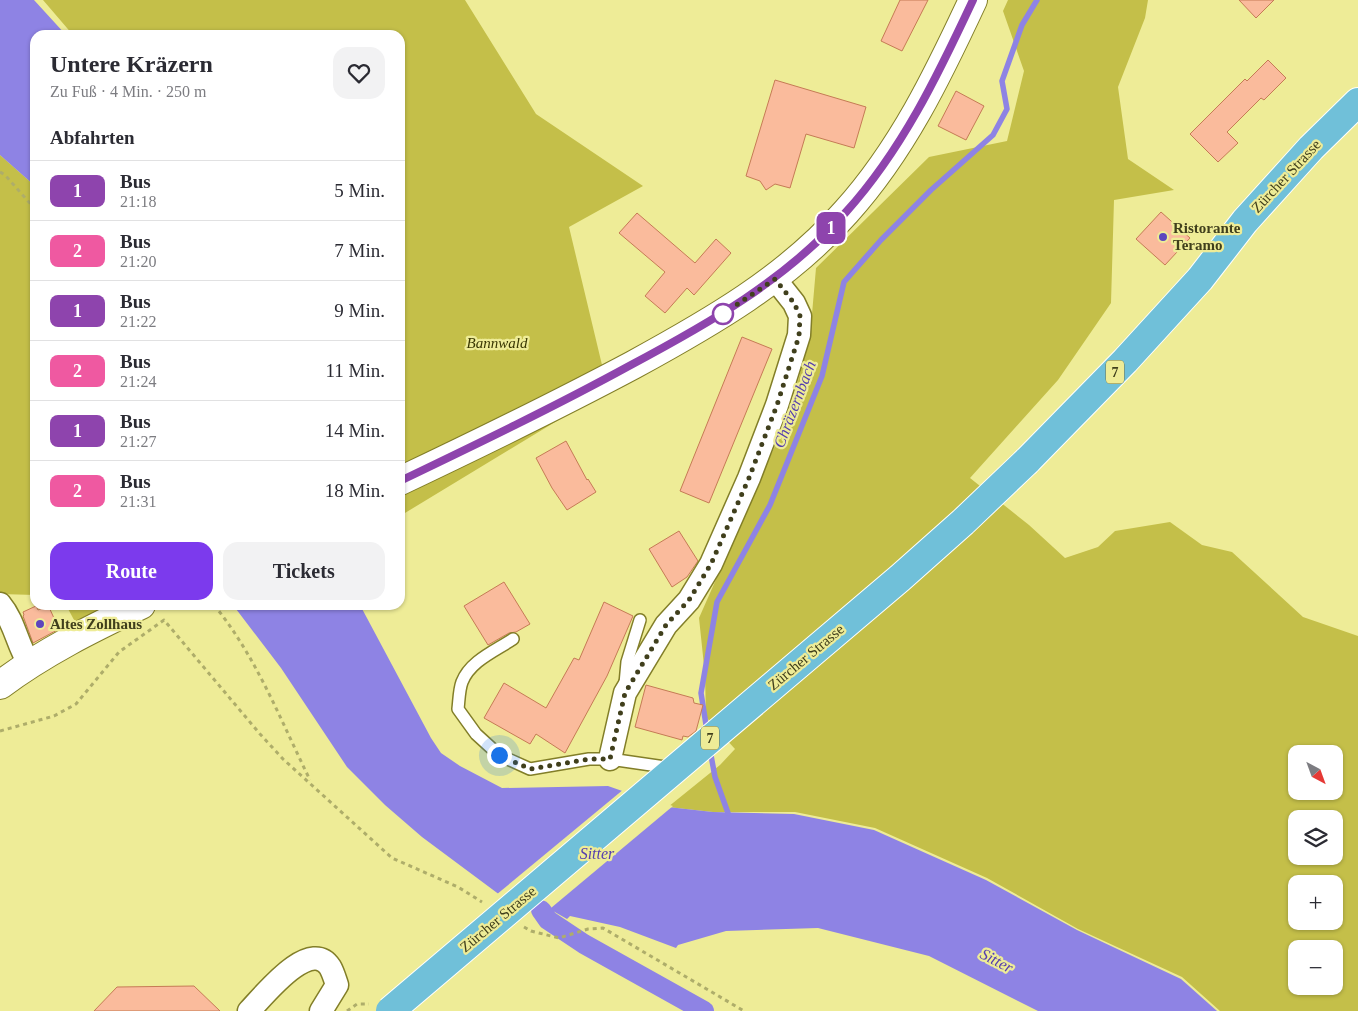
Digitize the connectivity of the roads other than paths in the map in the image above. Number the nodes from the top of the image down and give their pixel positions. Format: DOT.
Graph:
graph roads {
  1 [pos="973,0"];
  2 [pos="1358,102"];
  3 [pos="1358,126"];
  4 [pos="775,279"];
  5 [pos="1200,279"];
  6 [pos="405,479"];
  7 [pos="0,604"];
  8 [pos="131,610"];
  9 [pos="640,620"];
  10 [pos="514,639"];
  11 [pos="29,663"];
  12 [pos="0,685"];
  13 [pos="625,693"];
  14 [pos="610,759"];
  15 [pos="699,760"];
  16 [pos="249,1011"];
  17 [pos="321,1011"];
  18 [pos="390,1011"];
  1 -- 4 [label="street"];
  2 -- 5 [label="main road, Zürcher Strasse / 7"];
  3 -- 5 [label="main road, Zürcher Strasse / 7"];
  4 -- 6 [label="street"];
  4 -- 13 [label="street"];
  5 -- 18 [label="main road, Zürcher Strasse / 7, bridge"];
  7 -- 11 [label="street"];
  8 -- 11 [label="street"];
  9 -- 13 [label="lane"];
  10 -- 14 [label="lane"];
  11 -- 12 [label="street"];
  13 -- 14 [label="street"];
  14 -- 15 [label="lane"];
  16 -- 17 [label="street"];
}
